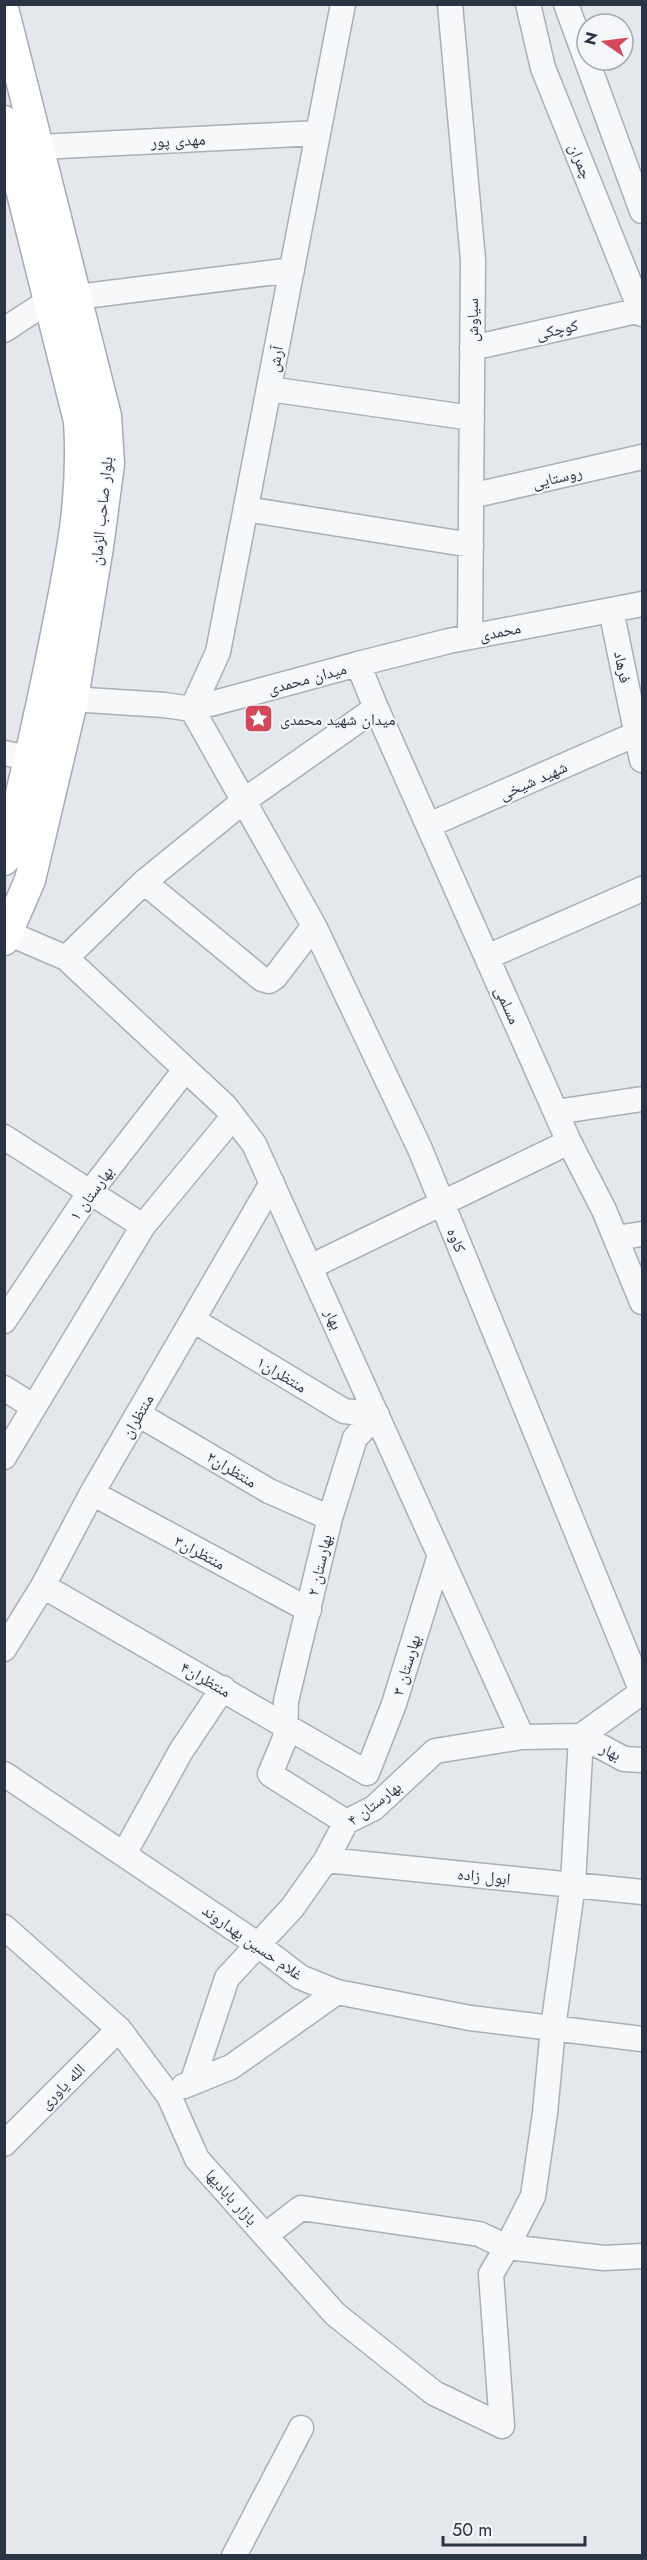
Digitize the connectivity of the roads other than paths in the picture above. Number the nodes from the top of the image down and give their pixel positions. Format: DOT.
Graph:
graph roads {
  1 [pos="343,4"];
  2 [pos="450,4"];
  3 [pos="528,4"];
  4 [pos="566,4"];
  5 [pos="4,12"];
  6 [pos="5,123"];
  7 [pos="318,133"];
  8 [pos="39,147"];
  9 [pos="642,211"];
  10 [pos="292,270"];
  11 [pos="63,298"];
  12 [pos="642,312"];
  13 [pos="4,330"];
  14 [pos="472,348"];
  15 [pos="269,389"];
  16 [pos="472,418"];
  17 [pos="642,457"];
  18 [pos="471,496"];
  19 [pos="246,509"];
  20 [pos="471,545"];
  21 [pos="642,604"];
  22 [pos="611,610"];
  23 [pos="470,637"];
  24 [pos="358,664"];
  25 [pos="43,698"];
  26 [pos="73,698"];
  27 [pos="376,708"];
  28 [pos="192,709"];
  29 [pos="636,734"];
  30 [pos="17,756"];
  31 [pos="642,760"];
  32 [pos="244,800"];
  33 [pos="429,825"];
  34 [pos="4,860"];
  35 [pos="144,882"];
  36 [pos="642,889"];
  37 [pos="314,926"];
  38 [pos="6,937"];
  39 [pos="487,957"];
  40 [pos="66,958"];
  41 [pos="185,1070"];
  42 [pos="642,1099"];
  43 [pos="556,1112"];
  44 [pos="233,1117"];
  45 [pos="4,1137"];
  46 [pos="569,1142"];
  47 [pos="272,1183"];
  48 [pos="90,1192"];
  49 [pos="442,1203"];
  50 [pos="143,1226"];
  51 [pos="642,1234"];
  52 [pos="616,1238"];
  53 [pos="310,1267"];
  54 [pos="642,1302"];
  55 [pos="193,1320"];
  56 [pos="4,1321"];
  57 [pos="4,1388"];
  58 [pos="34,1407"];
  59 [pos="138,1414"];
  60 [pos="377,1415"];
  61 [pos="4,1457"];
  62 [pos="92,1493"];
  63 [pos="330,1518"];
  64 [pos="440,1555"];
  65 [pos="44,1586"];
  66 [pos="309,1610"];
  67 [pos="4,1649"];
  68 [pos="223,1688"];
  69 [pos="642,1692"];
  70 [pos="285,1725"];
  71 [pos="581,1736"];
  72 [pos="522,1737"];
  73 [pos="642,1761"];
  74 [pos="367,1773"];
  75 [pos="4,1774"];
  76 [pos="346,1822"];
  77 [pos="124,1854"];
  78 [pos="326,1860"];
  79 [pos="573,1884"];
  80 [pos="642,1892"];
  81 [pos="4,1927"];
  82 [pos="257,1944"];
  83 [pos="337,1992"];
  84 [pos="553,2028"];
  85 [pos="119,2029"];
  86 [pos="642,2038"];
  87 [pos="194,2080"];
  88 [pos="169,2096"];
  89 [pos="4,2144"];
  90 [pos="266,2235"];
  91 [pos="507,2247"];
  92 [pos="642,2256"];
  93 [pos="301,2428"];
  94 [pos="234,2556"];
  1 -- 7 [label="street, آرش"];
  2 -- 14 [label="street, سیاوش"];
  3 -- 12 [label="street, چمران"];
  4 -- 9 [label="street"];
  5 -- 8 [label="main road, بلوار صاحب الزمان"];
  6 -- 11 [label="main road, بلوار صاحب الزمان"];
  7 -- 8 [label="street, مهدی پور"];
  7 -- 10 [label="street, آرش"];
  8 -- 11 [label="main road, بلوار صاحب الزمان"];
  10 -- 11 [label="street"];
  10 -- 15 [label="street, آرش"];
  11 -- 13 [label="street"];
  11 -- 25 [label="main road, بلوار صاحب الزمان"];
  11 -- 26 [label="main road, بلوار صاحب الزمان"];
  12 -- 14 [label="street, کوچکی"];
  14 -- 16 [label="street, سیاوش"];
  15 -- 16 [label="street"];
  15 -- 19 [label="street, آرش"];
  16 -- 18 [label="street, سیاوش"];
  17 -- 18 [label="street, روستایی"];
  18 -- 20 [label="street, سیاوش"];
  19 -- 20 [label="street"];
  19 -- 28 [label="street, آرش"];
  20 -- 23 [label="street, سیاوش"];
  21 -- 22 [label="street, محمدی"];
  22 -- 23 [label="street, محمدی"];
  22 -- 29 [label="street, فرهاد"];
  23 -- 24 [label="street, محمدی"];
  24 -- 27 [label="street, میدان محمدی"];
  24 -- 28 [label="street, میدان محمدی"];
  25 -- 26 [label="street"];
  25 -- 30 [label="main road, بلوار صاحب الزمان"];
  26 -- 28 [label="street"];
  26 -- 38 [label="main road, بلوار صاحب الزمان"];
  27 -- 32 [label="street"];
  27 -- 33 [label="street, مسلمی"];
  28 -- 32 [label="street"];
  29 -- 31 [label="street, فرهاد"];
  29 -- 33 [label="street, شهید شیخی"];
  30 -- 34 [label="main road, بلوار صاحب الزمان"];
  32 -- 35 [label="street"];
  32 -- 37 [label="street, کاوه"];
  33 -- 39 [label="street, مسلمی"];
  35 -- 37 [label="street"];
  35 -- 40 [label="street"];
  36 -- 39 [label="street"];
  37 -- 49 [label="street, کاوه"];
  38 -- 40 [label="street, بهار"];
  39 -- 43 [label="street, مسلمی"];
  40 -- 41 [label="street, بهار"];
  41 -- 44 [label="street, بهار"];
  41 -- 48 [label="street, بهارستان ۱"];
  42 -- 43 [label="street"];
  43 -- 46 [label="street, مسلمی"];
  44 -- 47 [label="street, بهار"];
  44 -- 50 [label="street"];
  45 -- 48 [label="street"];
  46 -- 49 [label="street"];
  46 -- 52 [label="street, مسلمی"];
  47 -- 53 [label="street, بهار"];
  47 -- 55 [label="street, منتظران"];
  48 -- 50 [label="street"];
  48 -- 56 [label="street, بهارستان ۱"];
  49 -- 53 [label="street"];
  49 -- 69 [label="street, کاوه"];
  50 -- 58 [label="street"];
  51 -- 52 [label="street"];
  52 -- 54 [label="street, مسلمی"];
  53 -- 60 [label="street, بهار"];
  55 -- 59 [label="street, منتظران"];
  55 -- 60 [label="street, منتظران۱"];
  57 -- 58 [label="street"];
  58 -- 61 [label="street"];
  59 -- 62 [label="street, منتظران"];
  59 -- 63 [label="street, منتظران۲"];
  60 -- 63 [label="street, بهارستان ۲"];
  60 -- 64 [label="street, بهار"];
  62 -- 65 [label="street, منتظران"];
  62 -- 66 [label="street, منتظران۳"];
  63 -- 66 [label="street, بهارستان ۲"];
  64 -- 72 [label="street, بهار"];
  64 -- 74 [label="street, بهارستان ۳"];
  65 -- 67 [label="street, منتظران"];
  65 -- 68 [label="street, منتظران۴"];
  66 -- 70 [label="street, بهارستان ۲"];
  68 -- 70 [label="street, منتظران۴"];
  68 -- 77 [label="street"];
  69 -- 71 [label="street"];
  70 -- 74 [label="street, منتظران۴"];
  70 -- 76 [label="street, بهارستان ۲"];
  71 -- 72 [label="street, بهارستان ۴"];
  71 -- 73 [label="street, بهار"];
  71 -- 79 [label="street"];
  72 -- 76 [label="street, بهارستان ۴"];
  75 -- 77 [label="street, غلام حسین بهداروند"];
  76 -- 78 [label="street, بهارستان ۴"];
  77 -- 82 [label="street, غلام حسین بهداروند"];
  78 -- 79 [label="street, ابول زاده"];
  78 -- 82 [label="street, بهارستان ۴"];
  79 -- 80 [label="street, ابول زاده"];
  79 -- 84 [label="street"];
  81 -- 85 [label="street, بازار بابادیها"];
  82 -- 83 [label="street, غلام حسین بهداروند"];
  82 -- 87 [label="street, بهارستان ۴"];
  83 -- 84 [label="street, غلام حسین بهداروند"];
  83 -- 87 [label="street"];
  84 -- 86 [label="street, غلام حسین بهداروند"];
  84 -- 91 [label="street"];
  85 -- 88 [label="street, بازار بابادیها"];
  85 -- 89 [label="street, الله یاوری"];
  87 -- 88 [label="street"];
  88 -- 90 [label="street, بازار بابادیها"];
  90 -- 91 [label="street"];
  90 -- 91 [label="street, بازار بابادیها"];
  91 -- 92 [label="street"];
  93 -- 94 [label="street"];
}
